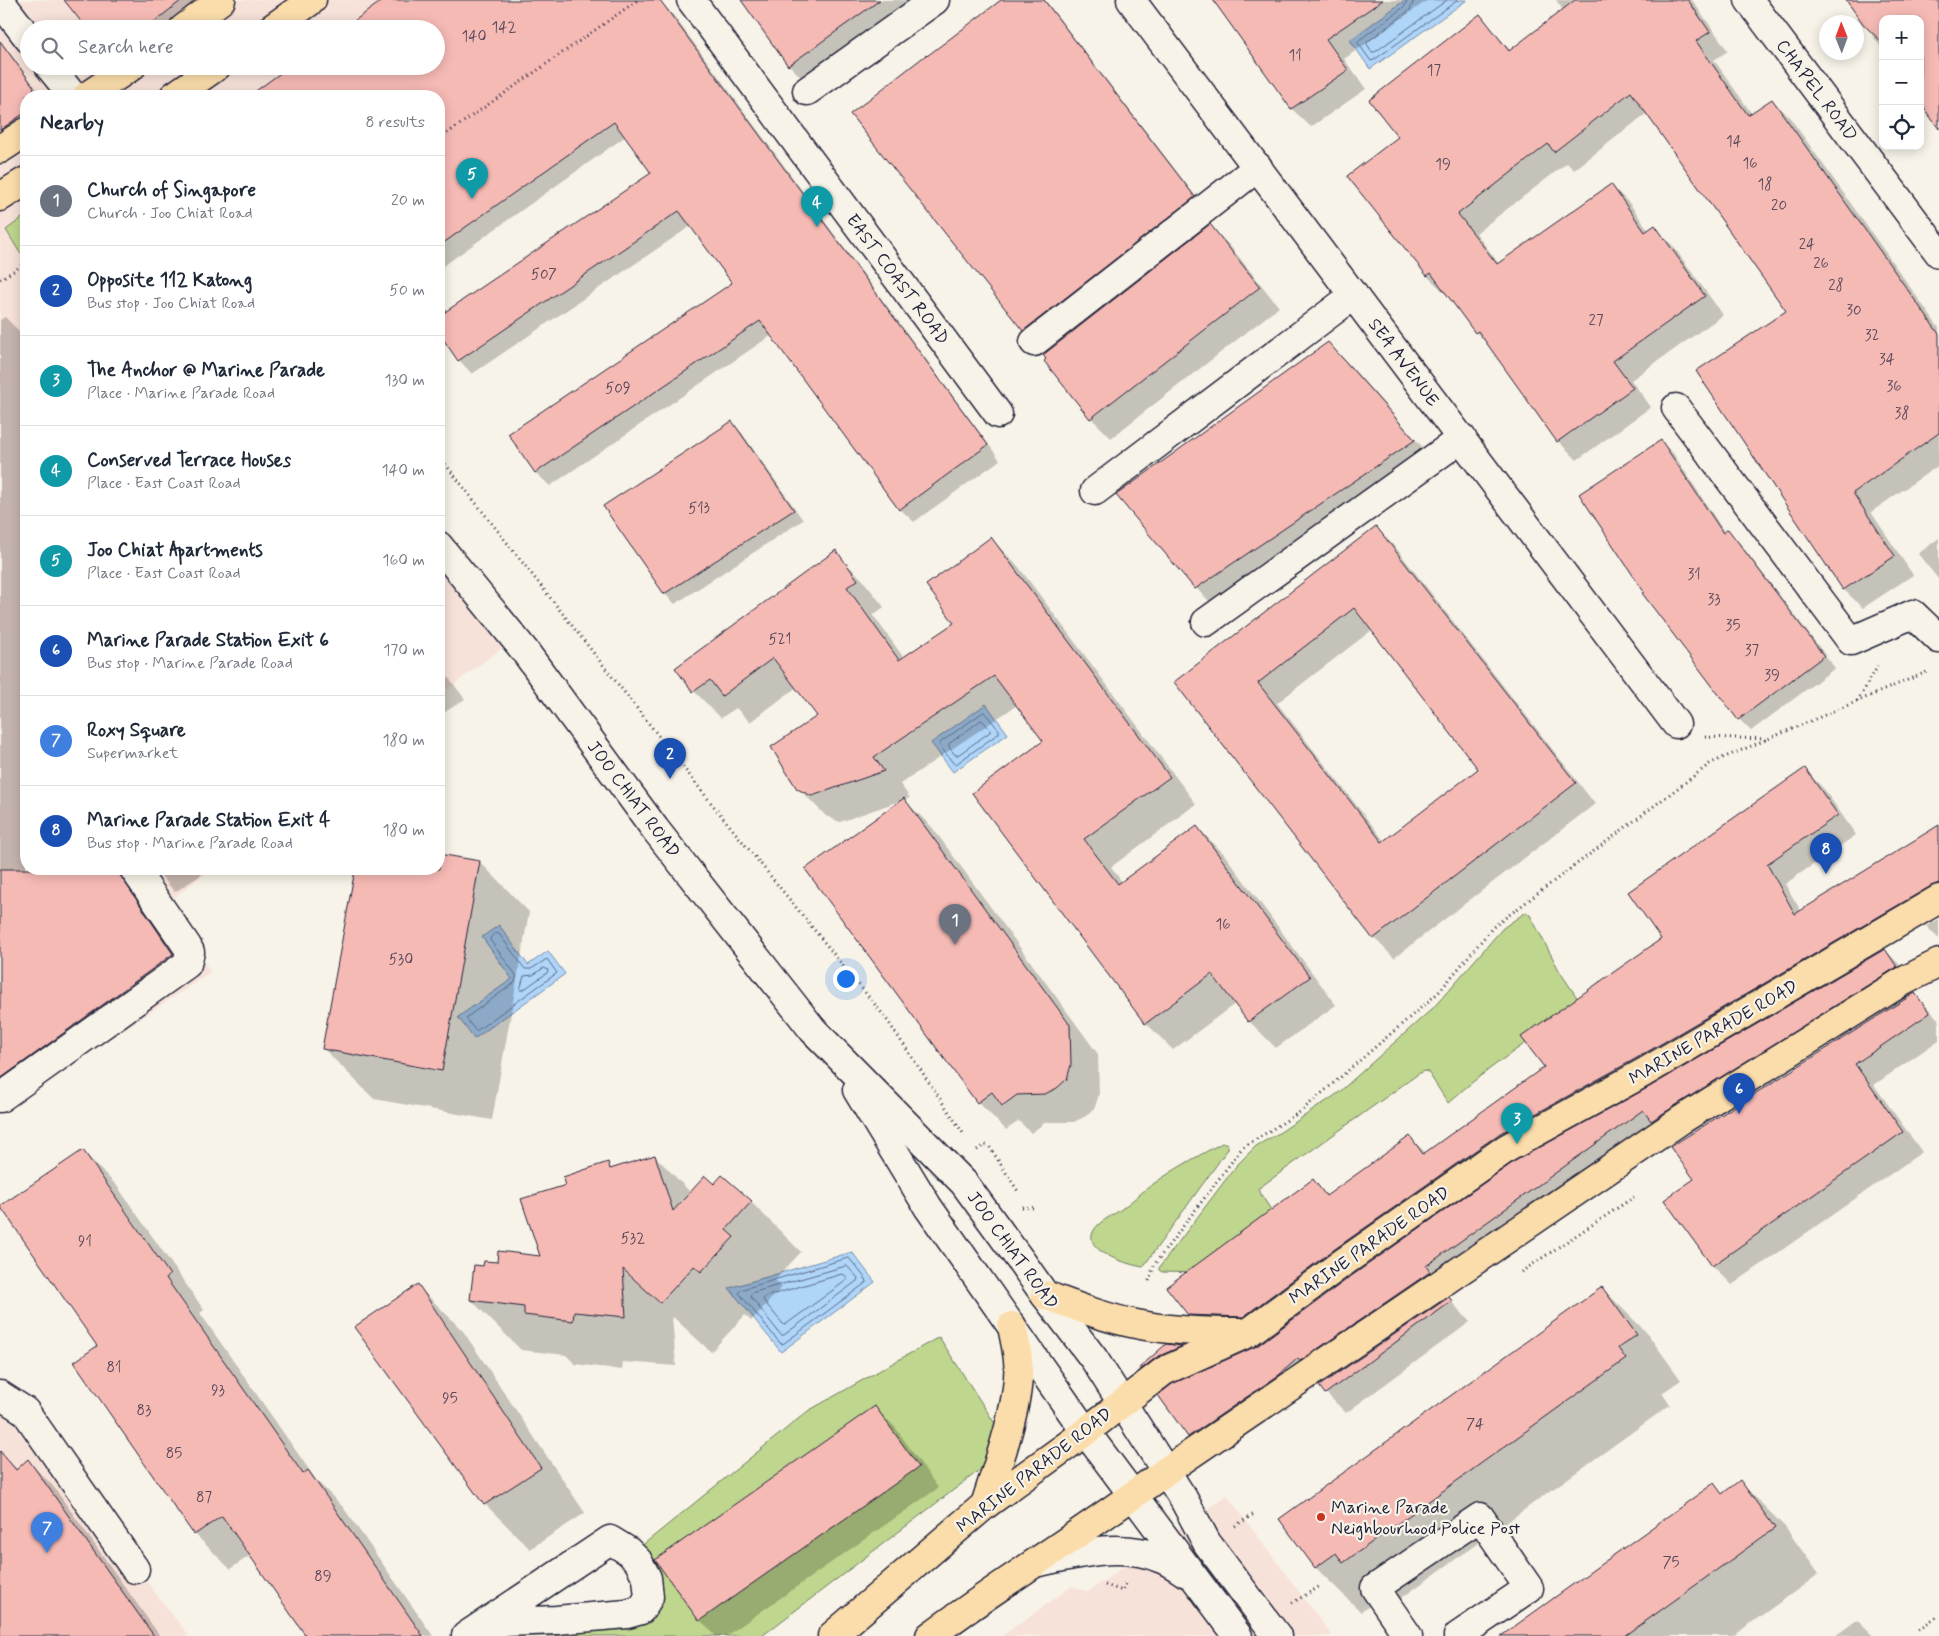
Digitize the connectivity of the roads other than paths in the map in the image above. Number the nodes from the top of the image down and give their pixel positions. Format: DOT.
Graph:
graph roads {
  1 [pos="221,0"];
  2 [pos="312,0"];
  3 [pos="690,0"];
  4 [pos="935,0"];
  5 [pos="1131,0"];
  6 [pos="1749,0"];
  7 [pos="0,1"];
  8 [pos="194,20"];
  9 [pos="284,20"];
  10 [pos="20,27"];
  11 [pos="56,75"];
  12 [pos="118,75"];
  13 [pos="204,75"];
  14 [pos="68,90"];
  15 [pos="96,90"];
  16 [pos="183,90"];
  17 [pos="807,91"];
  18 [pos="20,136"];
  19 [pos="0,150"];
  20 [pos="1258,167"];
  21 [pos="20,185"];
  22 [pos="0,197"];
  23 [pos="1939,253"];
  24 [pos="1354,295"];
  25 [pos="1034,342"];
  26 [pos="1676,408"];
  27 [pos="998,414"];
  28 [pos="1462,438"];
  29 [pos="1095,492"];
  30 [pos="445,553"];
  31 [pos="1206,622"];
  32 [pos="1939,639"];
  33 [pos="1686,731"];
  34 [pos="138,875"];
  35 [pos="1939,900"];
  36 [pos="1939,963"];
  37 [pos="833,1050"];
  38 [pos="0,1098"];
  39 [pos="1045,1295"];
  40 [pos="1012,1326"];
  41 [pos="1248,1332"];
  42 [pos="0,1395"];
  43 [pos="1121,1402"];
  44 [pos="1085,1431"];
  45 [pos="1166,1471"];
  46 [pos="1133,1496"];
  47 [pos="985,1505"];
  48 [pos="1039,1562"];
  49 [pos="135,1569"];
  50 [pos="1193,1577"];
  51 [pos="476,1629"];
  52 [pos="832,1636"];
  53 [pos="930,1636"];
  54 [pos="1238,1636"];
  55 [pos="1276,1636"];
  56 [pos="1408,1636"];
  57 [pos="1458,1636"];
  1 -- 8 [label="main road"];
  2 -- 9 [label="main road"];
  3 -- 27 [label="street, EAST COAST ROAD"];
  4 -- 17 [label="street"];
  5 -- 20 [label="street, SEA AVENUE"];
  6 -- 23 [label="street, CHAPEL ROAD"];
  7 -- 10 [label="street"];
  11 -- 14 [label="street"];
  12 -- 15 [label="main road"];
  13 -- 16 [label="main road"];
  18 -- 19 [label="main road"];
  20 -- 24 [label="street, SEA AVENUE"];
  20 -- 25 [label="street"];
  21 -- 22 [label="main road"];
  24 -- 28 [label="street, SEA AVENUE"];
  24 -- 29 [label="street"];
  26 -- 32 [label="street"];
  28 -- 31 [label="street"];
  28 -- 33 [label="street, SEA AVENUE"];
  30 -- 37 [label="street, JOO CHIAT ROAD"];
  34 -- 38 [label="street"];
  35 -- 41 [label="main road, MARINE PARADE ROAD"];
  36 -- 45 [label="main road"];
  37 -- 39 [label="street, JOO CHIAT ROAD"];
  37 -- 40 [label="street, JOO CHIAT ROAD"];
  39 -- 41 [label="main road"];
  39 -- 43 [label="street, JOO CHIAT ROAD"];
  40 -- 44 [label="street, JOO CHIAT ROAD"];
  40 -- 47 [label="main road"];
  41 -- 43 [label="main road, MARINE PARADE ROAD"];
  42 -- 49 [label="street"];
  43 -- 44 [label="main road, MARINE PARADE ROAD"];
  43 -- 45 [label="street, JOO CHIAT ROAD"];
  44 -- 46 [label="street, JOO CHIAT ROAD"];
  44 -- 47 [label="main road, MARINE PARADE ROAD"];
  45 -- 46 [label="main road"];
  45 -- 55 [label="street, JOO CHIAT ROAD"];
  46 -- 48 [label="main road"];
  46 -- 50 [label="street, JOO CHIAT ROAD"];
  47 -- 52 [label="main road, MARINE PARADE ROAD"];
  48 -- 50 [label="street"];
  48 -- 53 [label="main road"];
  50 -- 54 [label="street, JOO CHIAT ROAD"];
  51 -- 51 [label="street"];
  56 -- 57 [label="street"];
}
